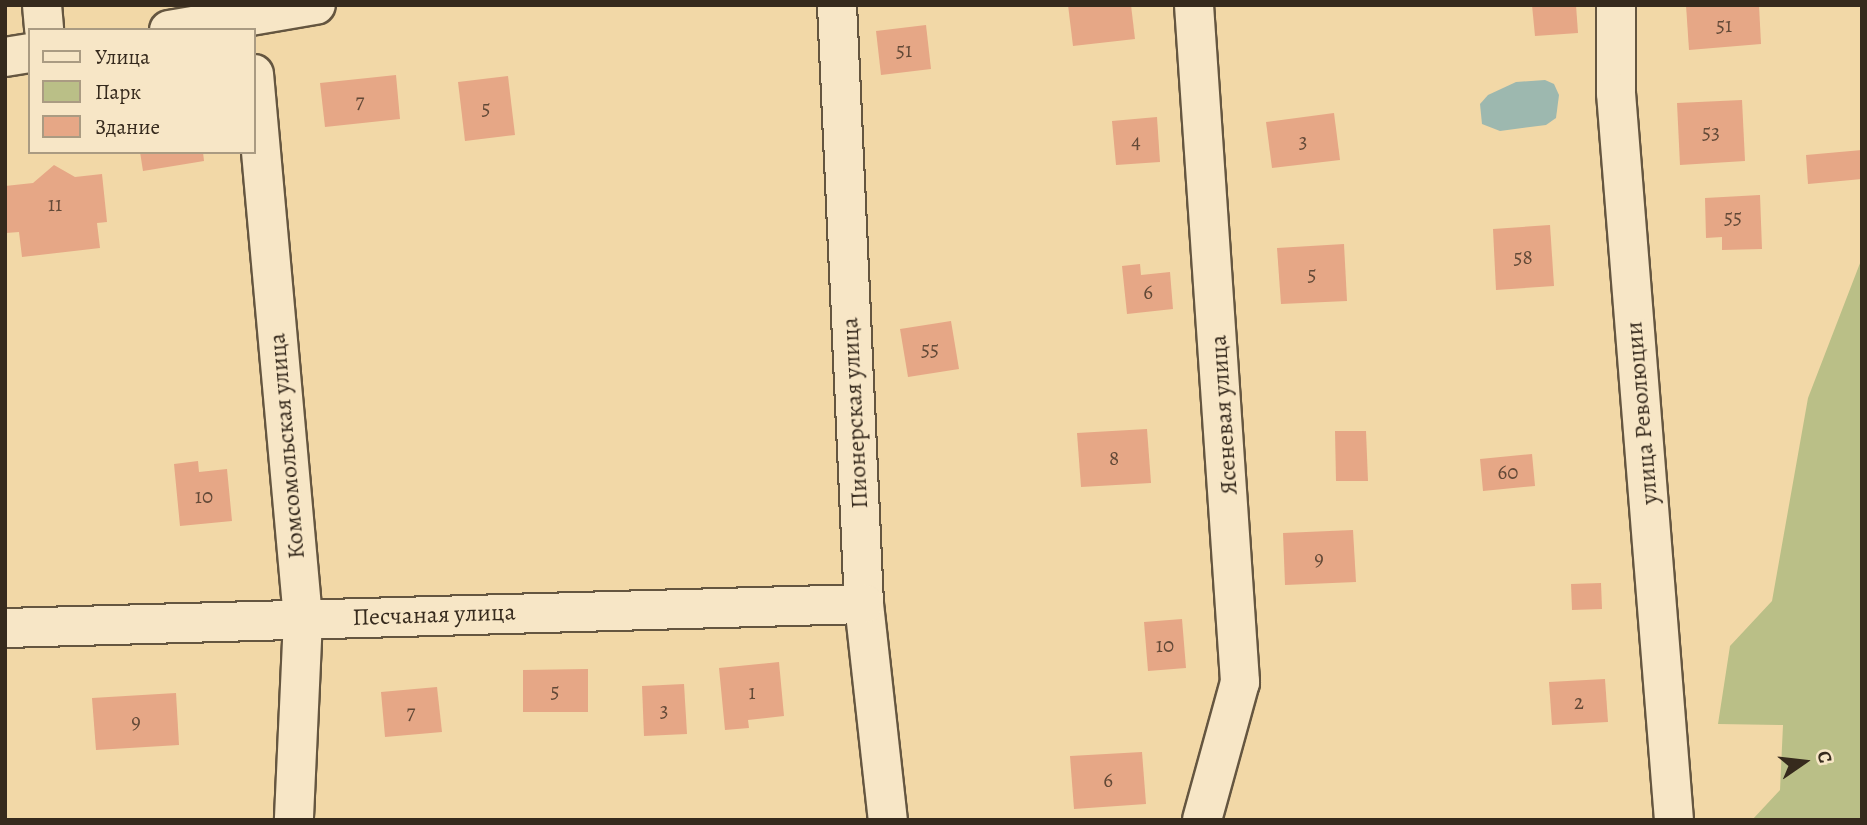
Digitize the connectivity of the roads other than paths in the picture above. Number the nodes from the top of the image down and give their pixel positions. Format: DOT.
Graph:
graph roads {
  1 [pos="43,5"];
  2 [pos="316,5"];
  3 [pos="837,5"];
  4 [pos="1194,5"];
  5 [pos="1616,5"];
  6 [pos="249,23"];
  7 [pos="44,28"];
  8 [pos="192,28"];
  9 [pos="28,53"];
  10 [pos="5,57"];
  11 [pos="256,96"];
  12 [pos="864,604"];
  13 [pos="303,619"];
  14 [pos="5,628"];
  15 [pos="294,820"];
  16 [pos="888,820"];
  17 [pos="1202,820"];
  18 [pos="1674,820"];
  1 -- 7 [label="street"];
  2 -- 6 [label="street"];
  3 -- 12 [label="street, Пионерская улица"];
  4 -- 17 [label="street, Ясеневая улица"];
  5 -- 18 [label="street, улица Революции"];
  6 -- 8 [label="street"];
  9 -- 10 [label="street"];
  11 -- 13 [label="street, Комсомольская улица"];
  12 -- 13 [label="street, Песчаная улица"];
  12 -- 16 [label="street, Пионерская улица"];
  13 -- 14 [label="street, Песчаная улица"];
  13 -- 15 [label="street, Комсомольская улица"];
}
